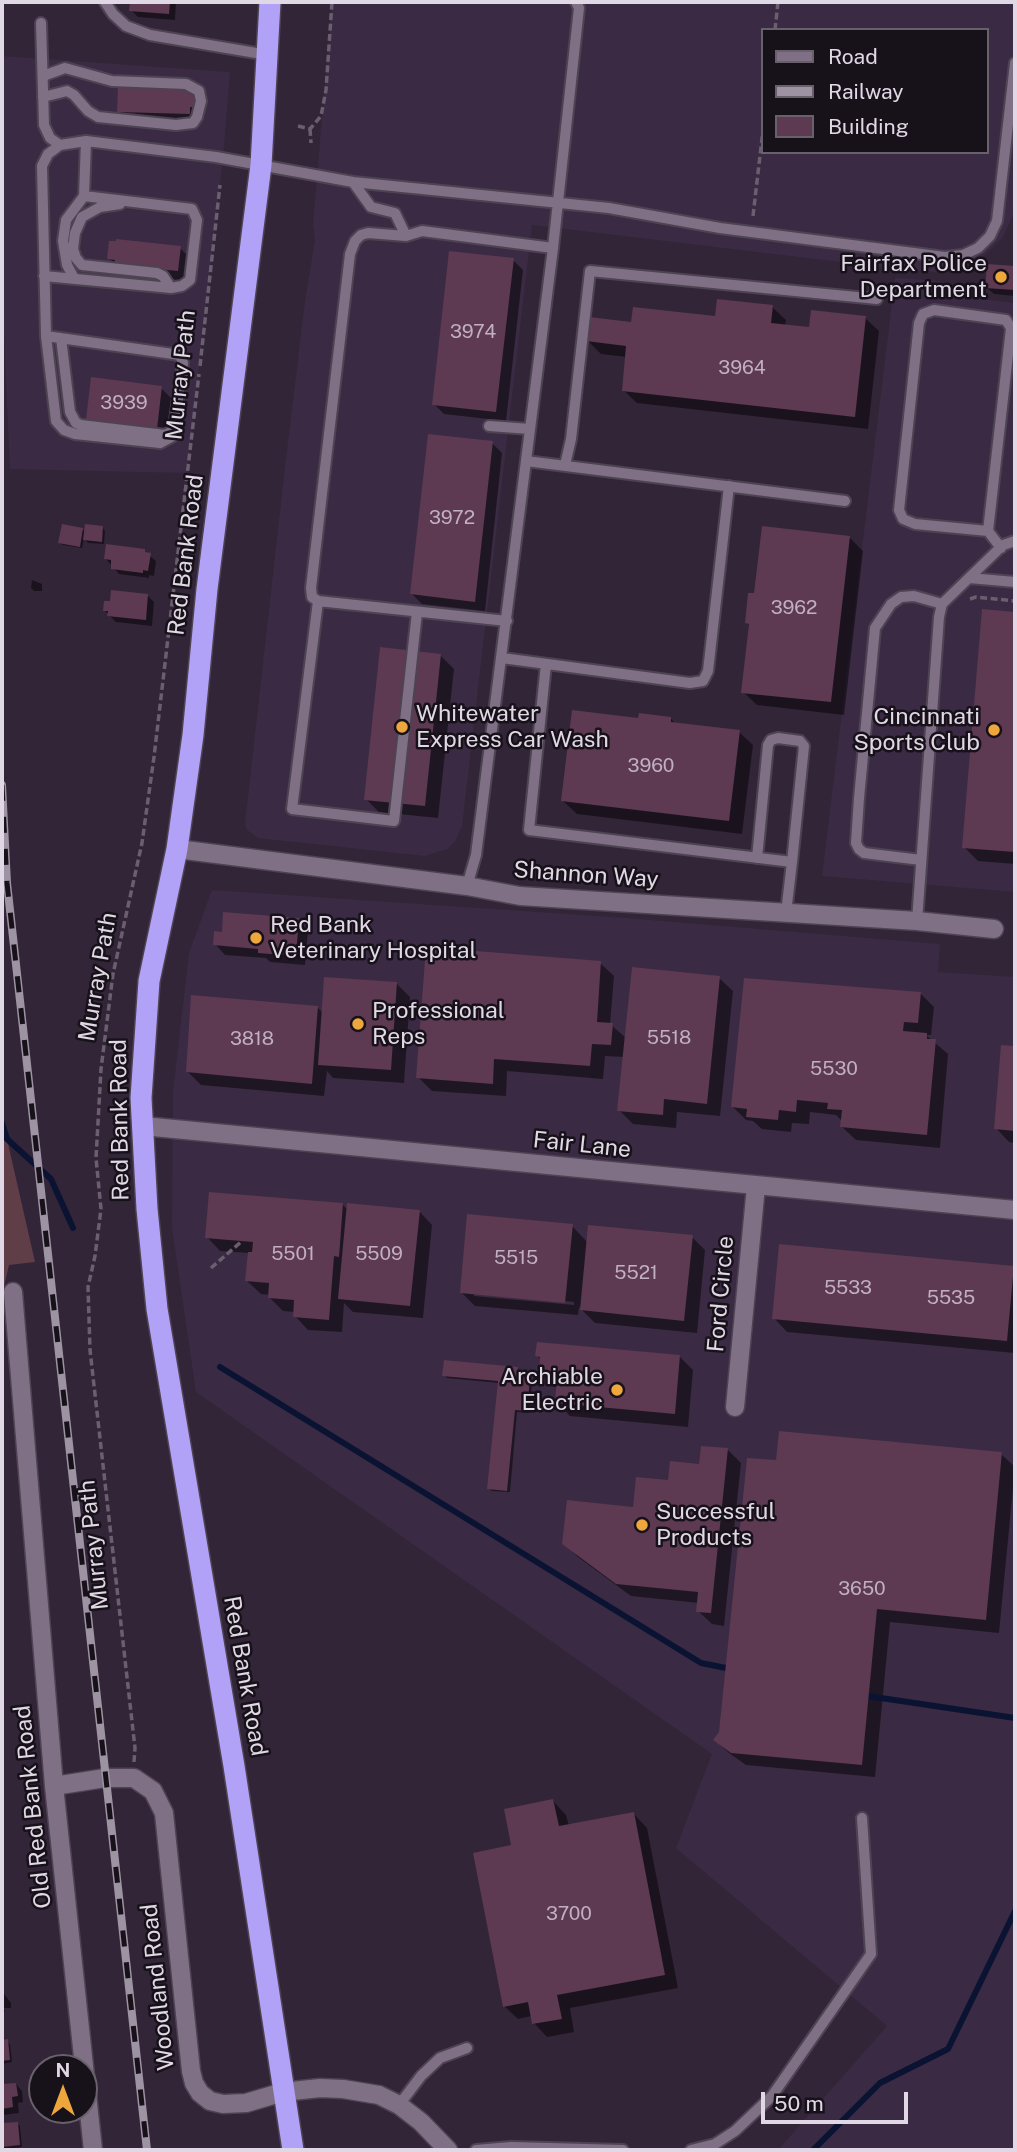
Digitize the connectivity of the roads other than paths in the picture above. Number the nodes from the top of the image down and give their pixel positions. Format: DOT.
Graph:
graph roads {
  1 [pos="105,2"];
  2 [pos="270,2"];
  3 [pos="576,2"];
  4 [pos="41,23"];
  5 [pos="268,55"];
  6 [pos="1015,63"];
  7 [pos="43,76"];
  8 [pos="43,97"];
  9 [pos="86,141"];
  10 [pos="60,145"];
  11 [pos="261,165"];
  12 [pos="354,182"];
  13 [pos="85,196"];
  14 [pos="140,202"];
  15 [pos="558,202"];
  16 [pos="406,236"];
  17 [pos="553,248"];
  18 [pos="44,276"];
  19 [pos="74,278"];
  20 [pos="171,288"];
  21 [pos="877,299"];
  22 [pos="46,336"];
  23 [pos="61,338"];
  24 [pos="489,426"];
  25 [pos="176,427"];
  26 [pos="530,429"];
  27 [pos="526,461"];
  28 [pos="565,465"];
  29 [pos="729,486"];
  30 [pos="845,501"];
  31 [pos="988,531"];
  32 [pos="1015,541"];
  33 [pos="1001,548"];
  34 [pos="969,578"];
  35 [pos="1015,582"];
  36 [pos="318,601"];
  37 [pos="942,604"];
  38 [pos="417,612"];
  39 [pos="507,621"];
  40 [pos="502,659"];
  41 [pos="546,664"];
  42 [pos="177,849"];
  43 [pos="757,858"];
  44 [pos="921,860"];
  45 [pos="792,862"];
  46 [pos="467,886"];
  47 [pos="786,913"];
  48 [pos="917,921"];
  49 [pos="994,929"];
  50 [pos="143,1126"];
  51 [pos="756,1186"];
  52 [pos="1015,1210"];
  53 [pos="13,1292"];
  54 [pos="736,1407"];
  55 [pos="54,1786"];
  56 [pos="862,1818"];
  57 [pos="467,2048"];
  58 [pos="283,2092"];
  59 [pos="399,2105"];
  60 [pos="93,2150"];
  61 [pos="293,2150"];
  62 [pos="448,2150"];
  63 [pos="475,2150"];
  64 [pos="623,2150"];
  65 [pos="691,2150"];
  1 -- 5 [label="lane"];
  2 -- 5 [label="highway, Red Bank Road"];
  3 -- 15 [label="lane"];
  4 -- 7 [label="lane"];
  5 -- 11 [label="highway, Red Bank Road"];
  6 -- 15 [label="lane"];
  7 -- 8 [label="lane"];
  7 -- 8 [label="lane"];
  8 -- 10 [label="lane"];
  9 -- 10 [label="lane"];
  9 -- 11 [label="lane"];
  9 -- 13 [label="lane"];
  10 -- 18 [label="lane"];
  11 -- 12 [label="lane"];
  11 -- 42 [label="highway, Red Bank Road"];
  12 -- 15 [label="lane"];
  12 -- 16 [label="lane"];
  13 -- 14 [label="lane"];
  13 -- 19 [label="lane"];
  14 -- 20 [label="lane"];
  14 -- 20 [label="lane"];
  15 -- 17 [label="lane"];
  16 -- 17 [label="lane"];
  16 -- 36 [label="lane"];
  17 -- 26 [label="lane"];
  18 -- 19 [label="lane"];
  18 -- 22 [label="lane"];
  19 -- 20 [label="lane"];
  21 -- 28 [label="lane"];
  22 -- 23 [label="lane"];
  22 -- 25 [label="lane"];
  23 -- 25 [label="lane"];
  23 -- 25 [label="lane"];
  24 -- 26 [label="lane"];
  26 -- 27 [label="lane"];
  27 -- 28 [label="lane"];
  27 -- 39 [label="lane"];
  28 -- 29 [label="lane"];
  29 -- 30 [label="lane"];
  29 -- 41 [label="lane"];
  31 -- 31 [label="lane"];
  31 -- 33 [label="lane"];
  32 -- 33 [label="lane"];
  33 -- 34 [label="lane"];
  34 -- 35 [label="lane"];
  34 -- 37 [label="lane"];
  36 -- 38 [label="lane"];
  36 -- 38 [label="lane"];
  37 -- 44 [label="lane"];
  37 -- 44 [label="lane"];
  38 -- 39 [label="lane"];
  39 -- 40 [label="lane"];
  40 -- 41 [label="lane"];
  40 -- 46 [label="lane"];
  41 -- 43 [label="lane"];
  42 -- 46 [label="street, Shannon Way"];
  42 -- 50 [label="highway, Red Bank Road"];
  43 -- 45 [label="lane"];
  43 -- 45 [label="lane"];
  44 -- 48 [label="lane"];
  45 -- 47 [label="lane"];
  46 -- 47 [label="street, Shannon Way"];
  47 -- 48 [label="street, Shannon Way"];
  48 -- 49 [label="street, Shannon Way"];
  50 -- 51 [label="street, Fair Lane"];
  50 -- 58 [label="highway, Red Bank Road"];
  51 -- 52 [label="street, Fair Lane"];
  51 -- 54 [label="street, Ford Circle"];
  53 -- 55 [label="street, Old Red Bank Road"];
  55 -- 58 [label="street, Woodland Road"];
  55 -- 60 [label="street, Old Red Bank Road"];
  56 -- 65 [label="lane"];
  57 -- 59 [label="lane"];
  58 -- 59 [label="street, Woodland Road"];
  58 -- 61 [label="highway, Red Bank Road"];
  59 -- 62 [label="street, Woodland Road"];
  63 -- 64 [label="lane"];
}
